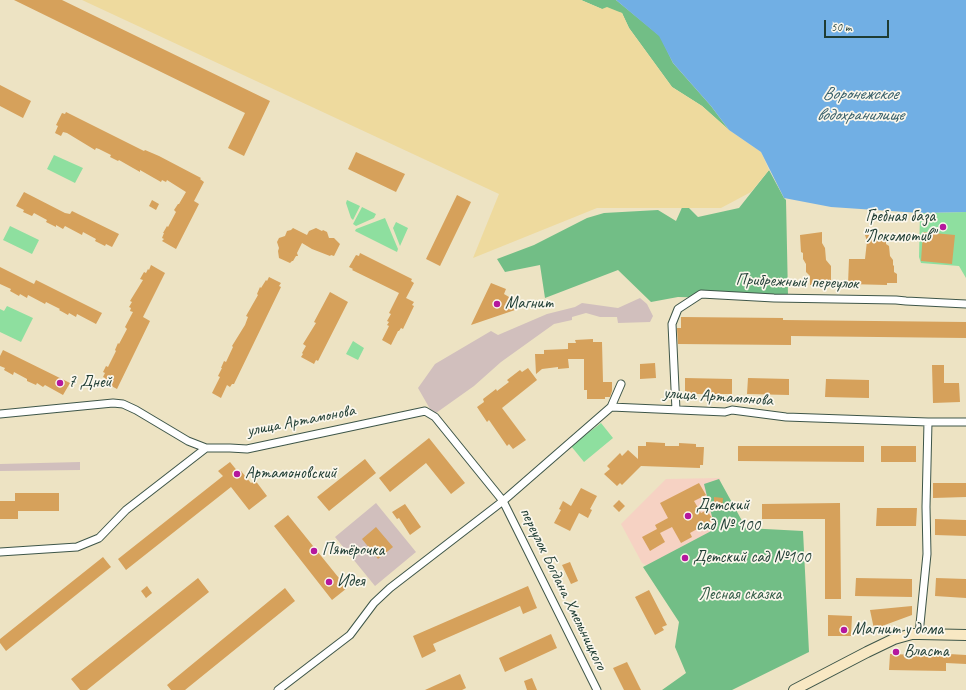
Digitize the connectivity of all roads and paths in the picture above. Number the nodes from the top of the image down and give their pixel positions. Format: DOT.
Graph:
graph roads {
  1 [pos="966,304"];
  2 [pos="621,384"];
  3 [pos="611,407"];
  4 [pos="676,410"];
  5 [pos="0,414"];
  6 [pos="928,422"];
  7 [pos="966,422"];
  8 [pos="206,448"];
  9 [pos="503,501"];
  10 [pos="0,552"];
  11 [pos="919,634"];
  12 [pos="966,635"];
  13 [pos="278,690"];
  14 [pos="596,690"];
  15 [pos="794,690"];
  1 -- 4 [label="street, Прибрежный переулок"];
  2 -- 3 [label="street"];
  3 -- 4 [label="street, улица Артамонова"];
  3 -- 9 [label="street"];
  4 -- 6 [label="street, улица Артамонова"];
  5 -- 8 [label="street"];
  6 -- 7 [label="street, улица Артамонова"];
  6 -- 11 [label="street"];
  8 -- 9 [label="street, улица Артамонова"];
  8 -- 10 [label="street"];
  9 -- 13 [label="street"];
  9 -- 14 [label="street, переулок Богдана Хмельницкого"];
  11 -- 12 [label="main road"];
  11 -- 15 [label="main road"];
}
